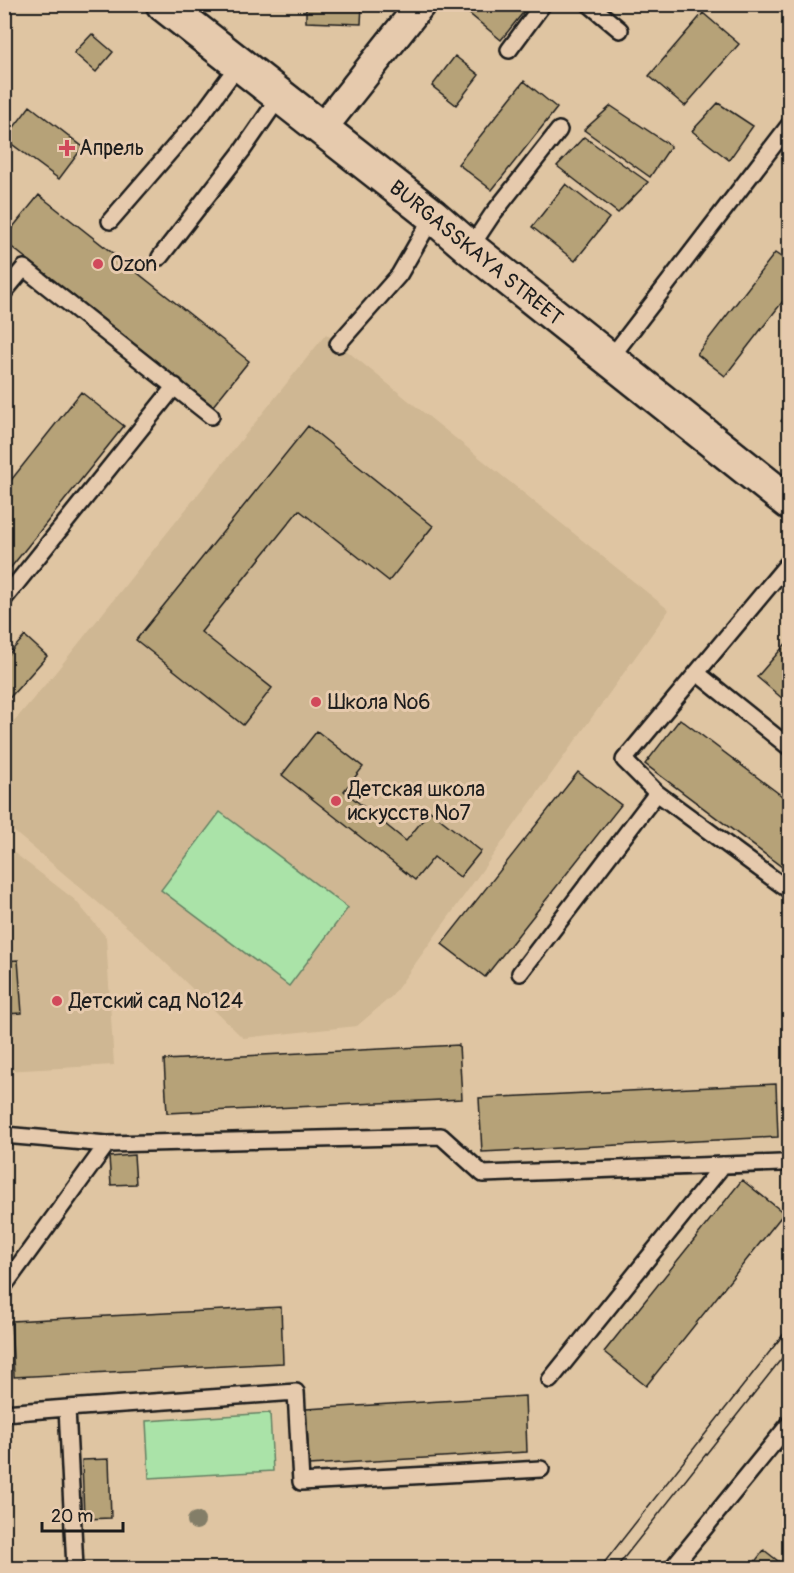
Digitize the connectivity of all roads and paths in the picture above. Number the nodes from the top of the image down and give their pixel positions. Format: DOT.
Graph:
graph roads {
  1 [pos="162,4"];
  2 [pos="421,4"];
  3 [pos="543,4"];
  4 [pos="589,4"];
  5 [pos="401,17"];
  6 [pos="620,30"];
  7 [pos="509,50"];
  8 [pos="239,64"];
  9 [pos="280,96"];
  10 [pos="789,124"];
  11 [pos="321,130"];
  12 [pos="559,130"];
  13 [pos="433,216"];
  14 [pos="110,221"];
  15 [pos="470,248"];
  16 [pos="160,257"];
  17 [pos="4,292"];
  18 [pos="338,344"];
  19 [pos="609,360"];
  20 [pos="175,386"];
  21 [pos="211,416"];
  22 [pos="789,503"];
  23 [pos="789,561"];
  24 [pos="4,598"];
  25 [pos="697,673"];
  26 [pos="789,748"];
  27 [pos="657,793"];
  28 [pos="789,891"];
  29 [pos="520,973"];
  30 [pos="4,1135"];
  31 [pos="107,1144"];
  32 [pos="781,1163"];
  33 [pos="723,1165"];
  34 [pos="4,1286"];
  35 [pos="550,1380"];
  36 [pos="67,1408"];
  37 [pos="4,1413"];
  38 [pos="789,1422"];
  39 [pos="541,1469"];
  40 [pos="75,1569"];
  41 [pos="672,1569"];
  1 -- 8 [label="street, BURGASSKAYA STREET"];
  2 -- 5 [label="street"];
  3 -- 7 [label="lane"];
  4 -- 6 [label="lane"];
  5 -- 11 [label="street"];
  8 -- 9 [label="street, BURGASSKAYA STREET"];
  8 -- 14 [label="lane"];
  9 -- 11 [label="street, BURGASSKAYA STREET"];
  9 -- 16 [label="lane"];
  10 -- 19 [label="lane"];
  11 -- 13 [label="street, BURGASSKAYA STREET"];
  12 -- 15 [label="lane"];
  13 -- 15 [label="street, BURGASSKAYA STREET"];
  13 -- 18 [label="lane"];
  15 -- 19 [label="street, BURGASSKAYA STREET"];
  17 -- 20 [label="lane"];
  19 -- 22 [label="street, BURGASSKAYA STREET"];
  20 -- 21 [label="lane"];
  20 -- 24 [label="lane"];
  23 -- 25 [label="lane"];
  25 -- 26 [label="lane"];
  25 -- 27 [label="lane"];
  27 -- 28 [label="lane"];
  27 -- 29 [label="lane"];
  30 -- 31 [label="lane"];
  31 -- 33 [label="lane"];
  31 -- 34 [label="lane"];
  32 -- 33 [label="lane"];
  33 -- 35 [label="lane"];
  36 -- 37 [label="lane"];
  36 -- 39 [label="lane"];
  36 -- 40 [label="lane"];
  38 -- 41 [label="lane"];
}
